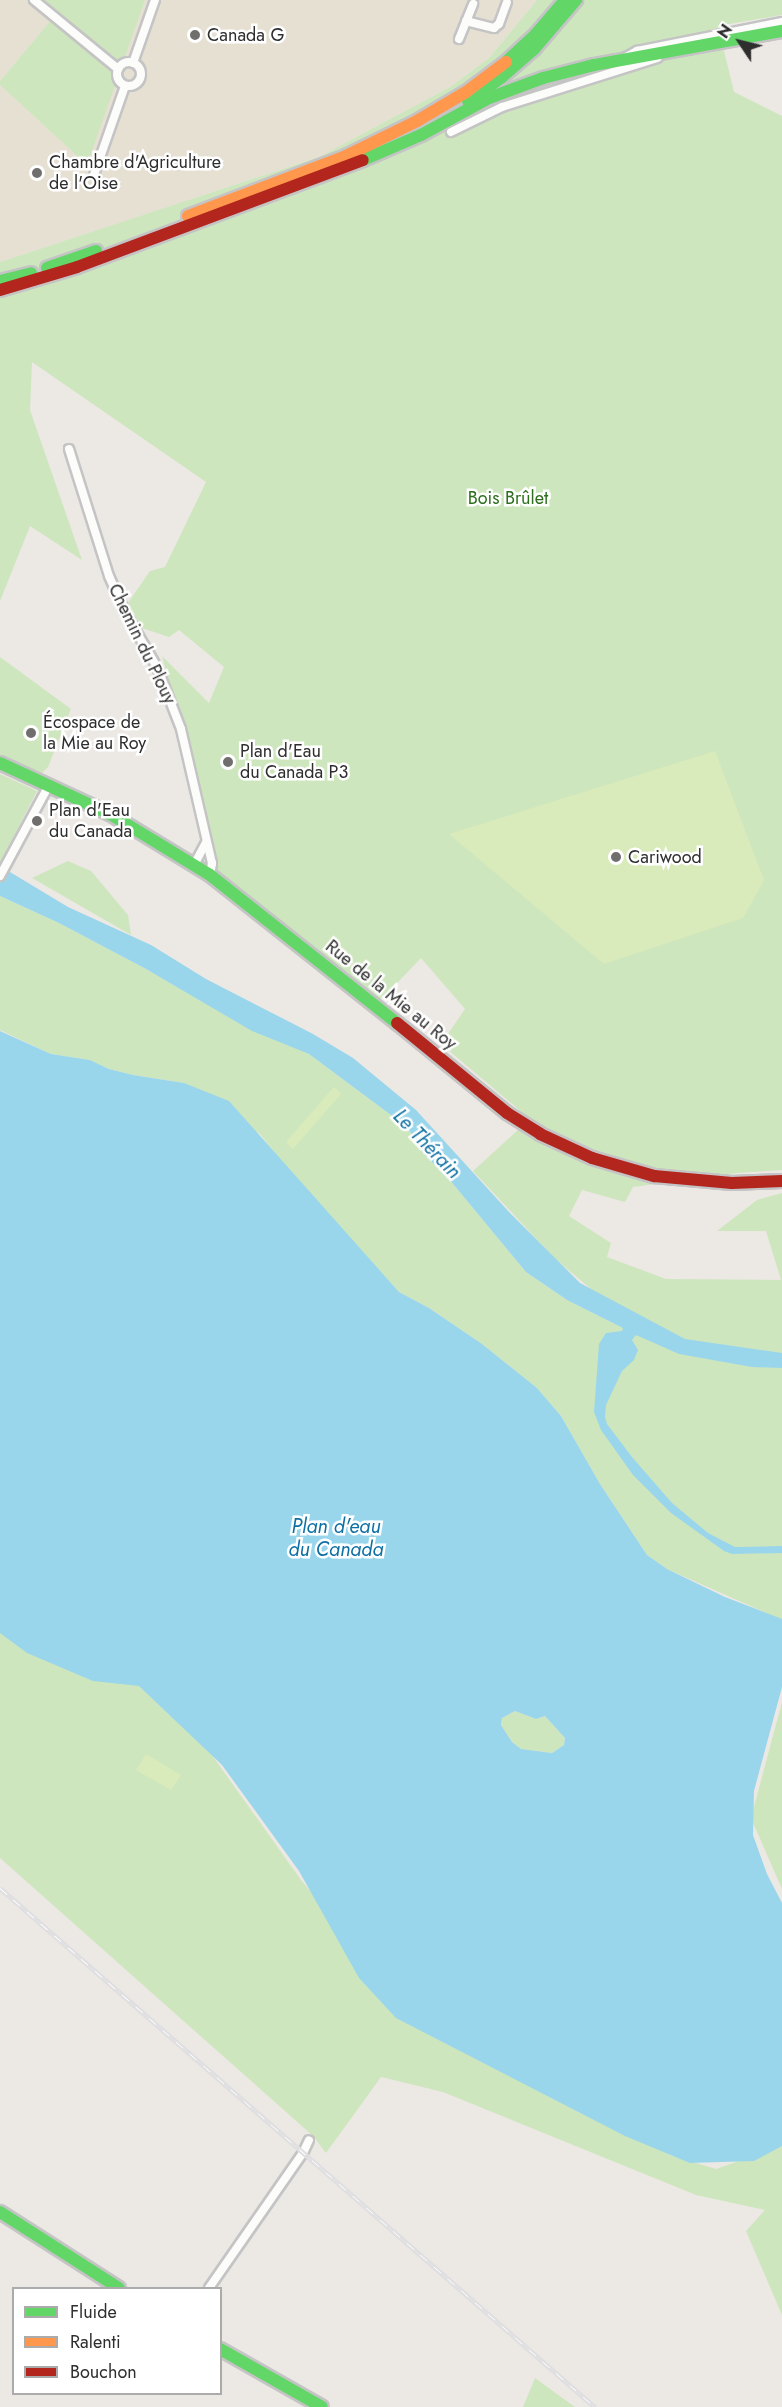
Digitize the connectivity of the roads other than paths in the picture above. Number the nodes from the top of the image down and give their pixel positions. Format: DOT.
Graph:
graph roads {
  1 [pos="34,0"];
  2 [pos="155,0"];
  3 [pos="565,0"];
  4 [pos="576,0"];
  5 [pos="506,1"];
  6 [pos="473,4"];
  7 [pos="466,21"];
  8 [pos="782,21"];
  9 [pos="782,31"];
  10 [pos="459,39"];
  11 [pos="133,63"];
  12 [pos="624,64"];
  13 [pos="118,69"];
  14 [pos="124,86"];
  15 [pos="451,132"];
  16 [pos="354,163"];
  17 [pos="94,175"];
  18 [pos="0,281"];
  19 [pos="0,290"];
  20 [pos="69,449"];
  21 [pos="0,763"];
  22 [pos="49,785"];
  23 [pos="206,842"];
  24 [pos="194,865"];
  25 [pos="210,875"];
  26 [pos="0,876"];
  27 [pos="782,1181"];
  28 [pos="309,2139"];
  29 [pos="0,2212"];
  30 [pos="116,2287"];
  31 [pos="210,2287"];
  32 [pos="222,2350"];
  33 [pos="322,2407"];
  1 -- 13 [label="street"];
  2 -- 11 [label="street"];
  3 -- 18 [label="main road"];
  4 -- 16 [label="main road"];
  5 -- 7 [label="street"];
  6 -- 7 [label="street"];
  7 -- 10 [label="street"];
  8 -- 12 [label="street"];
  9 -- 12 [label="main road"];
  11 -- 13 [label="street"];
  11 -- 14 [label="street"];
  12 -- 15 [label="street"];
  12 -- 16 [label="main road"];
  13 -- 14 [label="street"];
  14 -- 17 [label="street"];
  16 -- 19 [label="main road"];
  20 -- 23 [label="street, Chemin du Plouy"];
  21 -- 22 [label="main road, Rue de la Mie au Roy"];
  22 -- 24 [label="main road, Rue de la Mie au Roy"];
  22 -- 26 [label="street"];
  23 -- 24 [label="street"];
  23 -- 25 [label="street, Chemin du Plouy"];
  24 -- 25 [label="main road, Rue de la Mie au Roy"];
  25 -- 27 [label="main road, Rue de la Mie au Roy"];
  28 -- 31 [label="street"];
  29 -- 30 [label="main road"];
  32 -- 33 [label="main road"];
}
